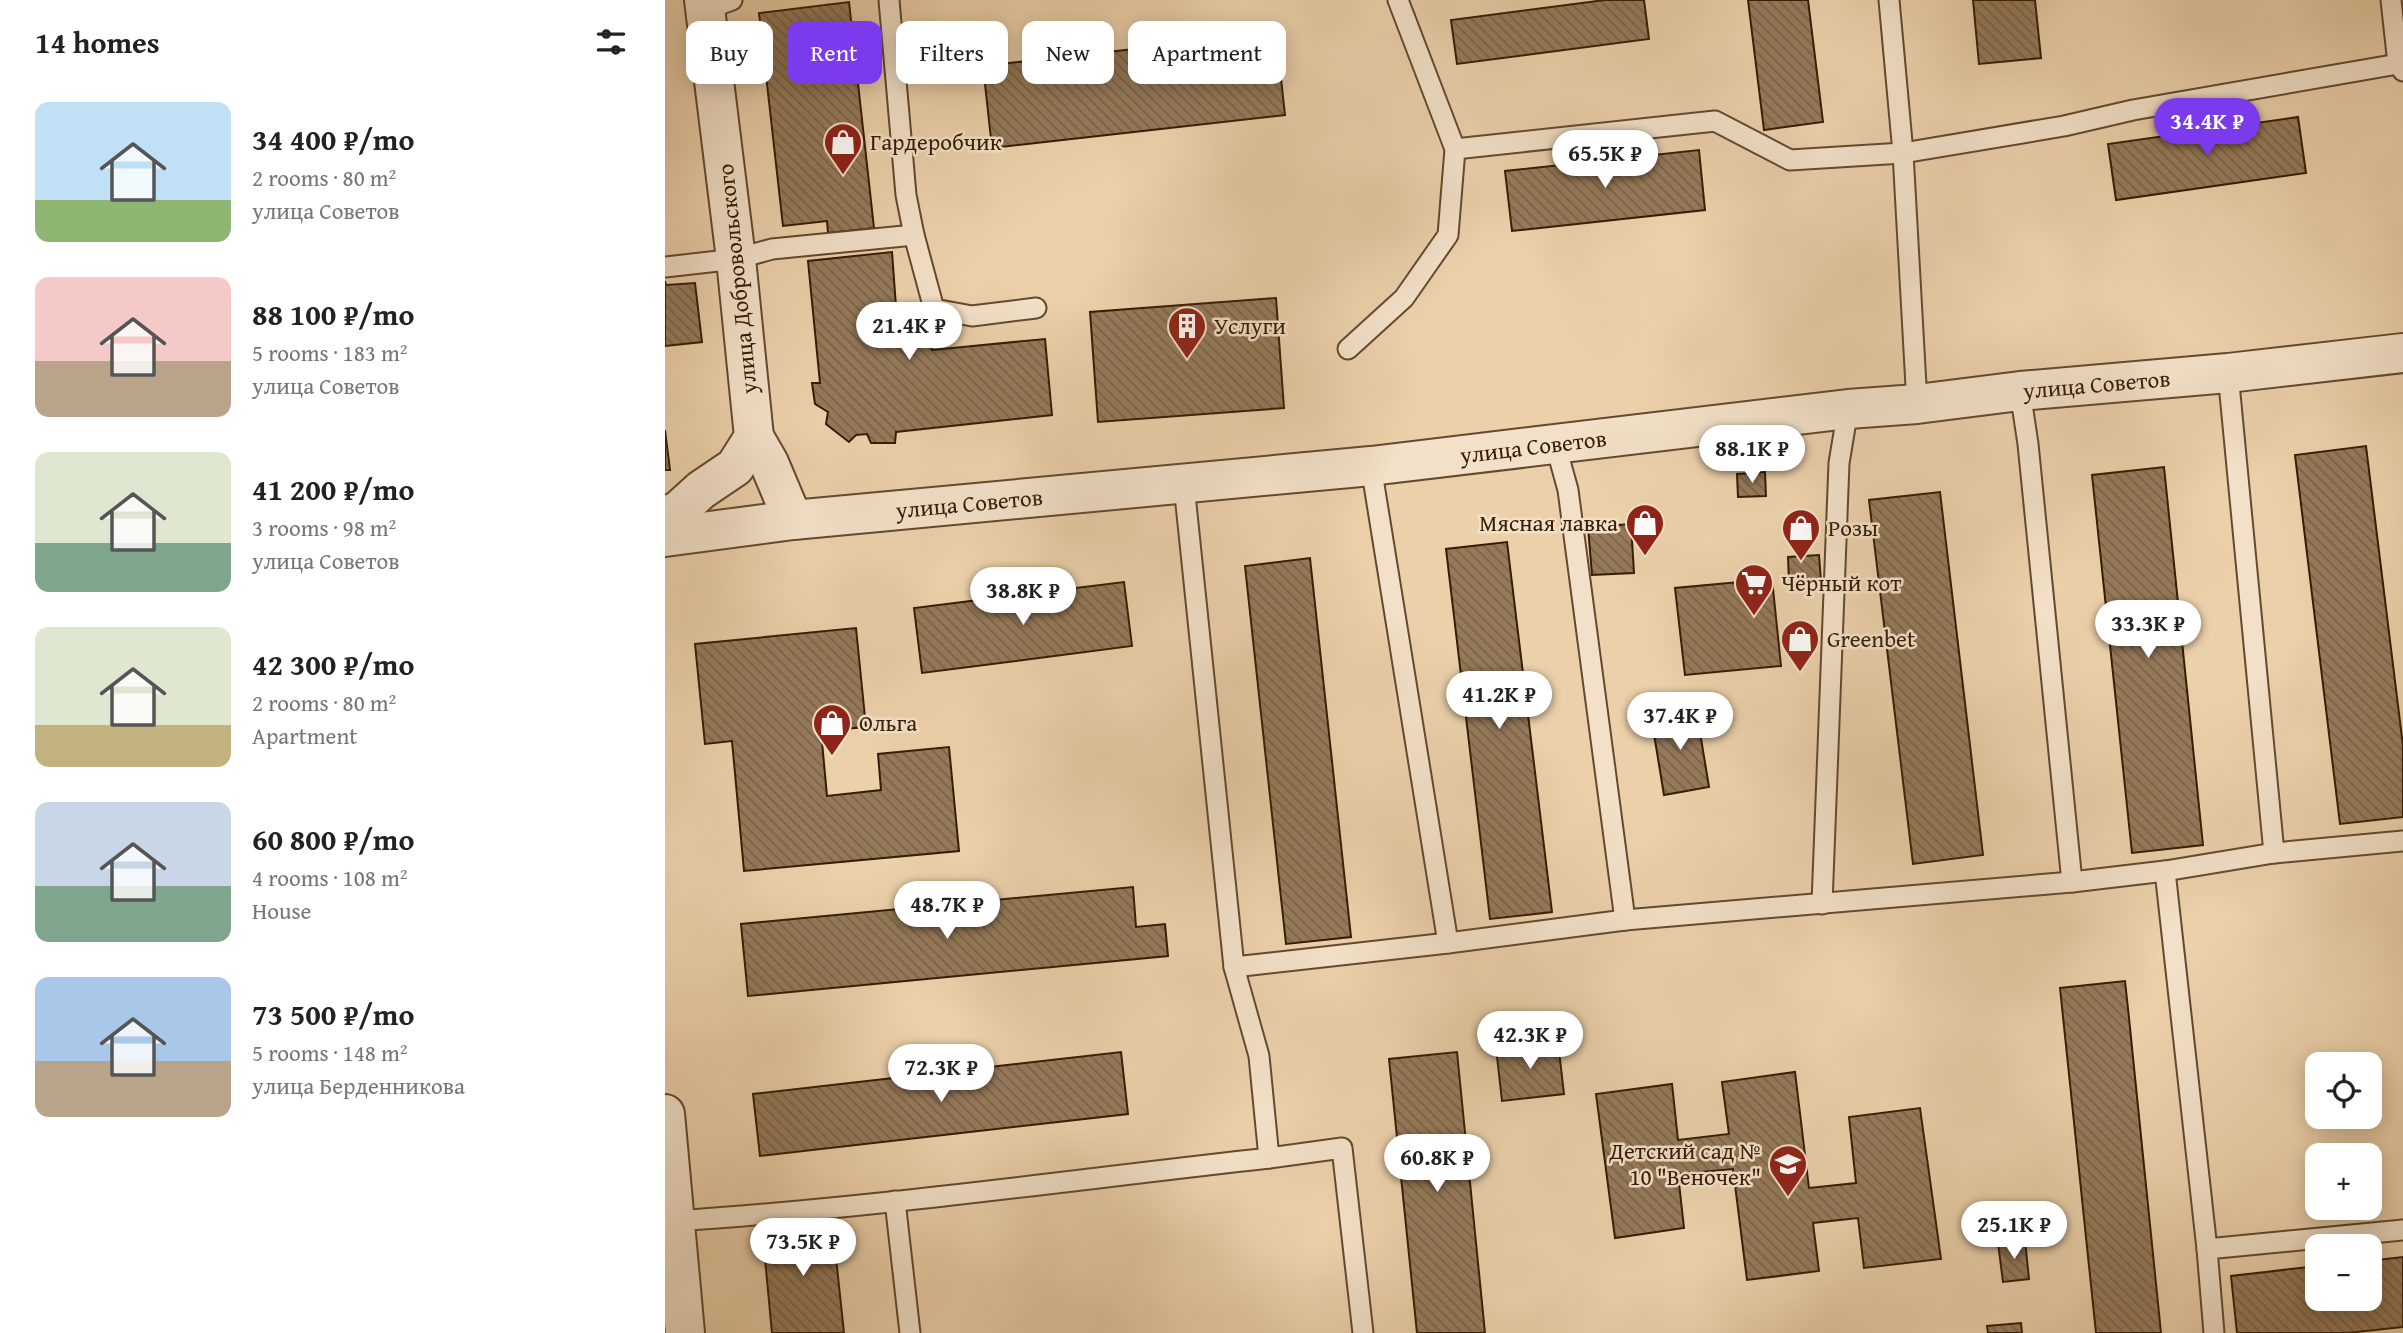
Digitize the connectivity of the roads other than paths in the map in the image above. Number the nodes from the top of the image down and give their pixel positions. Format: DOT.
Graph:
graph roads {
  1 [pos="889,0"];
  2 [pos="1398,0"];
  3 [pos="1889,0"];
  4 [pos="2391,0"];
  5 [pos="714,3"];
  6 [pos="2400,68"];
  7 [pos="1455,149"];
  8 [pos="1903,153"];
  9 [pos="915,235"];
  10 [pos="736,259"];
  11 [pos="665,267"];
  12 [pos="1036,308"];
  13 [pos="1348,349"];
  14 [pos="2403,353"];
  15 [pos="2228,373"];
  16 [pos="2020,391"];
  17 [pos="1917,404"];
  18 [pos="1847,409"];
  19 [pos="754,437"];
  20 [pos="1555,443"];
  21 [pos="1371,466"];
  22 [pos="1184,485"];
  23 [pos="665,517"];
  24 [pos="793,520"];
  25 [pos="665,537"];
  26 [pos="2403,841"];
  27 [pos="2274,853"];
  28 [pos="2165,871"];
  29 [pos="2072,882"];
  30 [pos="1822,904"];
  31 [pos="1625,920"];
  32 [pos="1448,943"];
  33 [pos="1234,967"];
  34 [pos="665,1114"];
  35 [pos="1269,1157"];
  36 [pos="895,1201"];
  37 [pos="674,1221"];
  38 [pos="2403,1230"];
  39 [pos="2207,1248"];
  40 [pos="685,1333"];
  41 [pos="910,1333"];
  42 [pos="1363,1333"];
  43 [pos="2214,1333"];
  1 -- 9 [label="lane"];
  2 -- 7 [label="lane"];
  3 -- 8 [label="lane"];
  4 -- 6 [label="lane"];
  5 -- 10 [label="street, улица Добровольского"];
  6 -- 8 [label="lane"];
  7 -- 8 [label="lane"];
  7 -- 13 [label="lane"];
  8 -- 17 [label="lane"];
  9 -- 10 [label="lane"];
  9 -- 12 [label="lane"];
  10 -- 11 [label="lane"];
  10 -- 19 [label="street, улица Добровольского"];
  14 -- 15 [label="street, улица Советов"];
  15 -- 16 [label="street, улица Советов"];
  15 -- 27 [label="lane"];
  16 -- 17 [label="street, улица Советов"];
  16 -- 29 [label="lane"];
  17 -- 18 [label="street, улица Советов"];
  18 -- 20 [label="street, улица Советов"];
  18 -- 30 [label="lane"];
  19 -- 23 [label="street"];
  19 -- 24 [label="street"];
  20 -- 21 [label="street, улица Советов"];
  20 -- 31 [label="lane"];
  21 -- 22 [label="street, улица Советов"];
  21 -- 32 [label="lane"];
  22 -- 24 [label="street, улица Советов"];
  22 -- 33 [label="lane"];
  24 -- 25 [label="street, улица Советов"];
  26 -- 27 [label="lane"];
  27 -- 28 [label="lane"];
  28 -- 29 [label="lane"];
  28 -- 39 [label="lane"];
  29 -- 30 [label="lane"];
  30 -- 31 [label="lane"];
  31 -- 32 [label="lane"];
  32 -- 33 [label="lane"];
  33 -- 35 [label="lane"];
  34 -- 37 [label="street"];
  35 -- 36 [label="lane"];
  35 -- 42 [label="lane"];
  36 -- 37 [label="lane"];
  36 -- 41 [label="lane"];
  37 -- 40 [label="street"];
  38 -- 39 [label="lane"];
  39 -- 43 [label="lane"];
}
